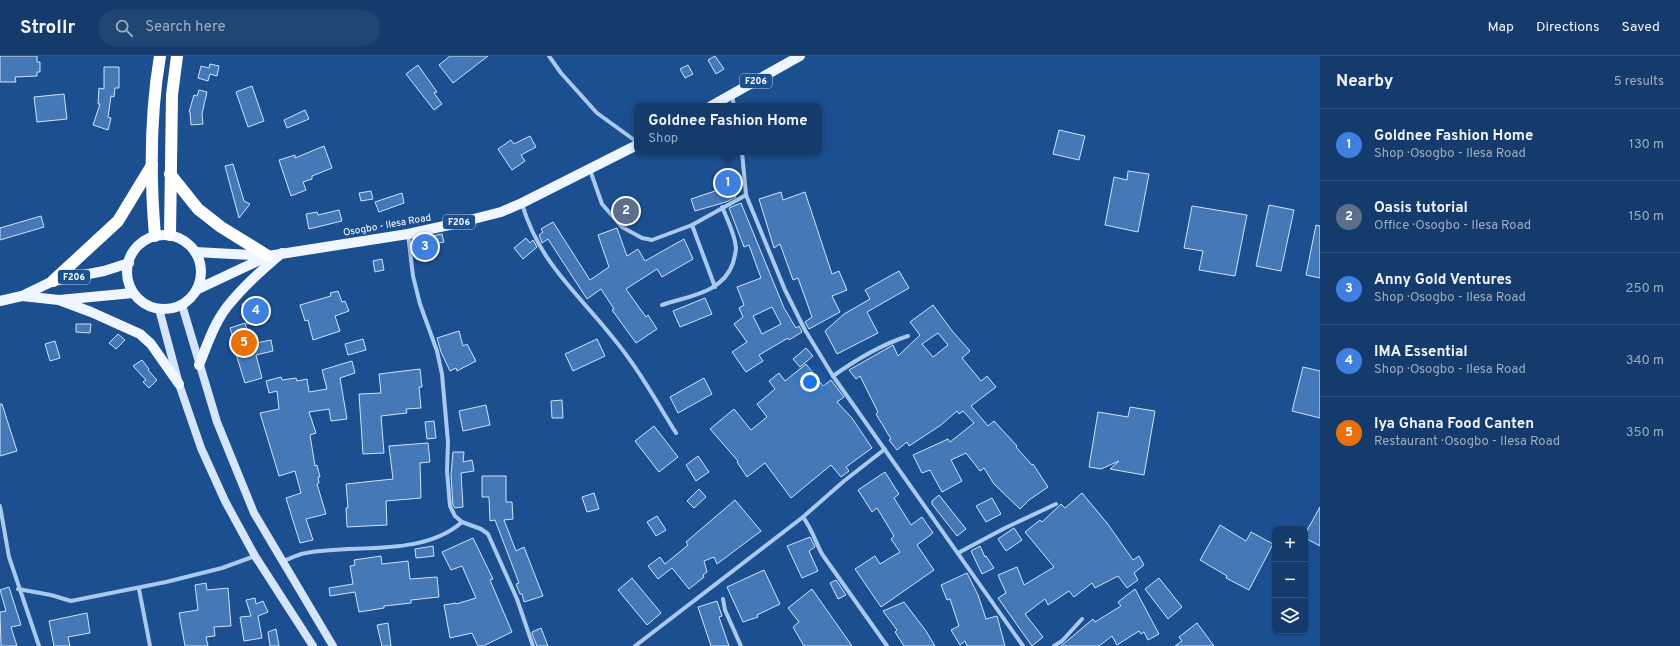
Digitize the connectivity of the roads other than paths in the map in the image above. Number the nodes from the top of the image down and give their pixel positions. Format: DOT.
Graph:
graph roads {
  1 [pos="160,56"];
  2 [pos="177,56"];
  3 [pos="549,56"];
  4 [pos="800,56"];
  5 [pos="732,95"];
  6 [pos="717,103"];
  7 [pos="733,103"];
  8 [pos="634,140"];
  9 [pos="634,147"];
  10 [pos="742,155"];
  11 [pos="152,165"];
  12 [pos="590,170"];
  13 [pos="170,174"];
  14 [pos="746,194"];
  15 [pos="522,203"];
  16 [pos="722,207"];
  17 [pos="692,225"];
  18 [pos="408,234"];
  19 [pos="170,235"];
  20 [pos="154,236"];
  21 [pos="195,252"];
  22 [pos="282,253"];
  23 [pos="268,256"];
  24 [pos="128,263"];
  25 [pos="53,281"];
  26 [pos="715,286"];
  27 [pos="198,289"];
  28 [pos="133,293"];
  29 [pos="22,296"];
  30 [pos="59,300"];
  31 [pos="0,301"];
  32 [pos="182,305"];
  33 [pos="662,305"];
  34 [pos="159,309"];
  35 [pos="908,336"];
  36 [pos="199,365"];
  37 [pos="833,376"];
  38 [pos="179,384"];
  39 [pos="676,433"];
  40 [pos="885,449"];
  41 [pos="1056,504"];
  42 [pos="0,506"];
  43 [pos="803,517"];
  44 [pos="462,522"];
  45 [pos="958,553"];
  46 [pos="255,556"];
  47 [pos="282,562"];
  48 [pos="18,589"];
  49 [pos="138,589"];
  50 [pos="723,599"];
  51 [pos="1082,619"];
  52 [pos="39,646"];
  53 [pos="150,646"];
  54 [pos="313,646"];
  55 [pos="333,646"];
  56 [pos="533,646"];
  57 [pos="635,646"];
  58 [pos="741,646"];
  59 [pos="887,646"];
  60 [pos="1023,646"];
  61 [pos="1054,646"];
  1 -- 11 [label="highway"];
  2 -- 13 [label="highway"];
  3 -- 8 [label="street"];
  4 -- 5 [label="main road, F206"];
  5 -- 6 [label="main road, F206"];
  5 -- 7 [label="street"];
  9 -- 12 [label="main road, Osogbo - Ilesa Road / F206"];
  10 -- 14 [label="street"];
  11 -- 20 [label="highway"];
  11 -- 25 [label="highway"];
  12 -- 15 [label="main road, Osogbo - Ilesa Road / F206"];
  12 -- 17 [label="street"];
  13 -- 19 [label="highway"];
  13 -- 23 [label="highway"];
  14 -- 16 [label="street"];
  14 -- 37 [label="street"];
  15 -- 18 [label="main road, Osogbo - Ilesa Road / F206"];
  15 -- 39 [label="street"];
  16 -- 17 [label="street"];
  16 -- 26 [label="street"];
  17 -- 26 [label="street"];
  18 -- 22 [label="main road, Osogbo - Ilesa Road / F206"];
  18 -- 44 [label="street"];
  19 -- 20 [label="main road"];
  19 -- 21 [label="main road"];
  20 -- 24 [label="main road"];
  21 -- 23 [label="main road, Osogbo - Ilesa Road / F206"];
  21 -- 27 [label="main road"];
  22 -- 23 [label="main road, Osogbo - Ilesa Road / F206"];
  22 -- 36 [label="main road"];
  23 -- 27 [label="main road, Osogbo - Ilesa Road / F206"];
  24 -- 25 [label="main road, F206"];
  24 -- 28 [label="main road"];
  25 -- 29 [label="main road, F206"];
  26 -- 33 [label="street"];
  27 -- 32 [label="main road, F206"];
  28 -- 30 [label="main road, F206"];
  28 -- 34 [label="main road"];
  29 -- 30 [label="main road, F206"];
  29 -- 31 [label="main road, F206"];
  30 -- 38 [label="main road"];
  32 -- 34 [label="main road"];
  32 -- 36 [label="main road"];
  34 -- 38 [label="main road"];
  35 -- 37 [label="street"];
  36 -- 47 [label="main road"];
  37 -- 40 [label="street"];
  38 -- 46 [label="main road"];
  40 -- 43 [label="street"];
  40 -- 45 [label="street"];
  41 -- 45 [label="street"];
  42 -- 48 [label="street"];
  43 -- 57 [label="street"];
  43 -- 59 [label="street"];
  44 -- 47 [label="street"];
  44 -- 56 [label="street"];
  45 -- 60 [label="street"];
  46 -- 49 [label="street"];
  46 -- 54 [label="main road"];
  47 -- 55 [label="main road"];
  48 -- 49 [label="street"];
  48 -- 52 [label="street"];
  49 -- 53 [label="street"];
  50 -- 58 [label="street"];
  51 -- 61 [label="street"];
}
